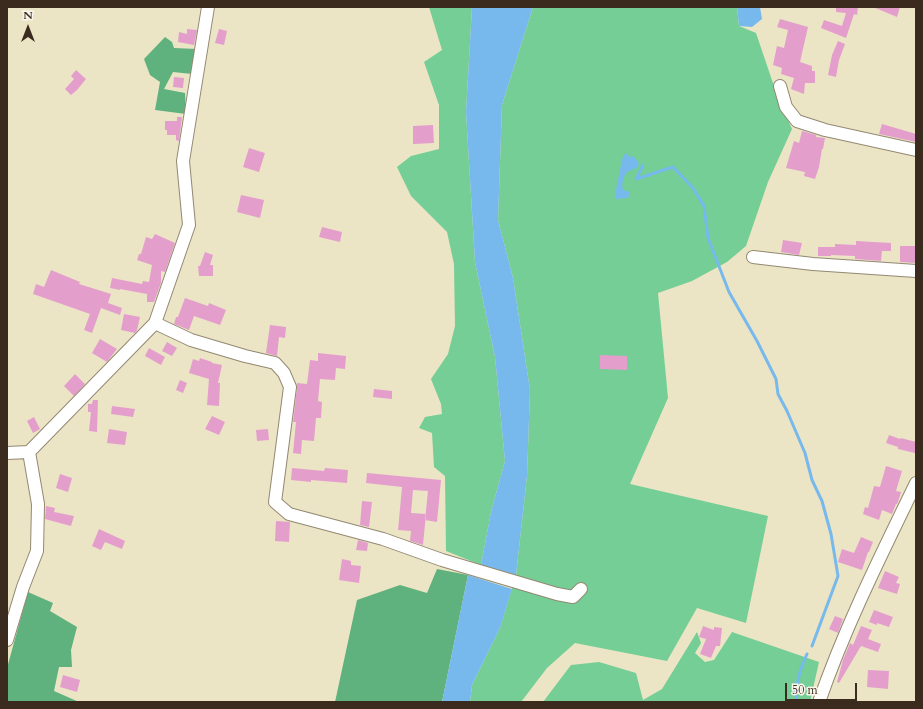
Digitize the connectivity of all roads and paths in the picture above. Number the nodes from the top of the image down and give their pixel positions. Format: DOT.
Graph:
graph roads {
  1 [pos="208,7"];
  2 [pos="780,86"];
  3 [pos="916,150"];
  4 [pos="754,256"];
  5 [pos="916,271"];
  6 [pos="155,323"];
  7 [pos="29,452"];
  8 [pos="7,453"];
  9 [pos="916,483"];
  10 [pos="581,589"];
  11 [pos="7,640"];
  12 [pos="820,702"];
  1 -- 6 [label="street"];
  2 -- 3 [label="street"];
  4 -- 5 [label="street"];
  6 -- 7 [label="street"];
  6 -- 10 [label="street"];
  7 -- 8 [label="street"];
  7 -- 11 [label="street"];
  9 -- 12 [label="street"];
}
